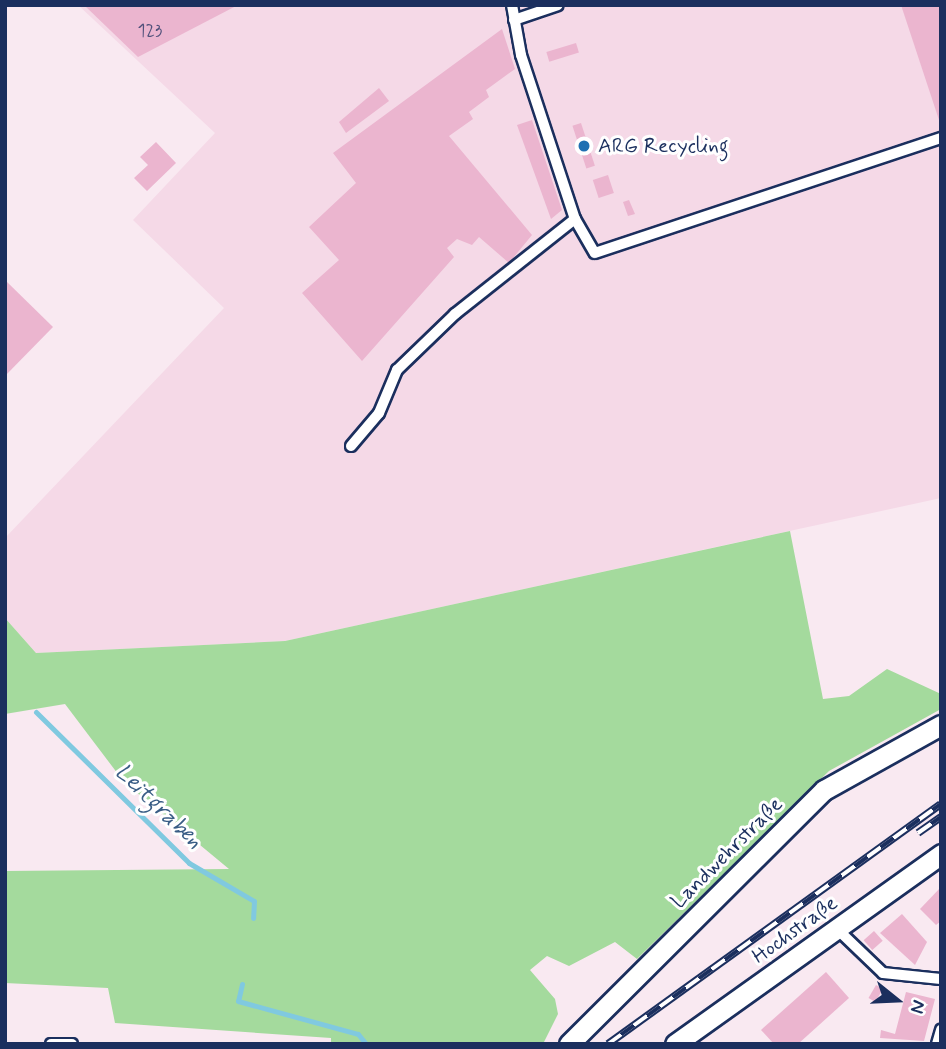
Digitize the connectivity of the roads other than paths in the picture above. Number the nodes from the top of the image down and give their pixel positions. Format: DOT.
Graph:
graph roads {
  1 [pos="512,5"];
  2 [pos="558,5"];
  3 [pos="514,20"];
  4 [pos="941,138"];
  5 [pos="575,219"];
  6 [pos="351,446"];
  7 [pos="941,725"];
  8 [pos="941,854"];
  9 [pos="836,928"];
  10 [pos="941,979"];
  11 [pos="941,1030"];
  12 [pos="51,1044"];
  13 [pos="72,1044"];
  14 [pos="569,1044"];
  15 [pos="676,1044"];
  16 [pos="937,1044"];
  1 -- 3 [label="lane"];
  2 -- 3 [label="lane"];
  3 -- 5 [label="lane"];
  4 -- 5 [label="lane"];
  5 -- 6 [label="lane"];
  7 -- 14 [label="street, Landwehrstraße"];
  8 -- 9 [label="street, Hochstraße"];
  9 -- 10 [label="lane"];
  9 -- 15 [label="street, Hochstraße"];
  11 -- 16 [label="lane"];
  12 -- 13 [label="lane"];
}
